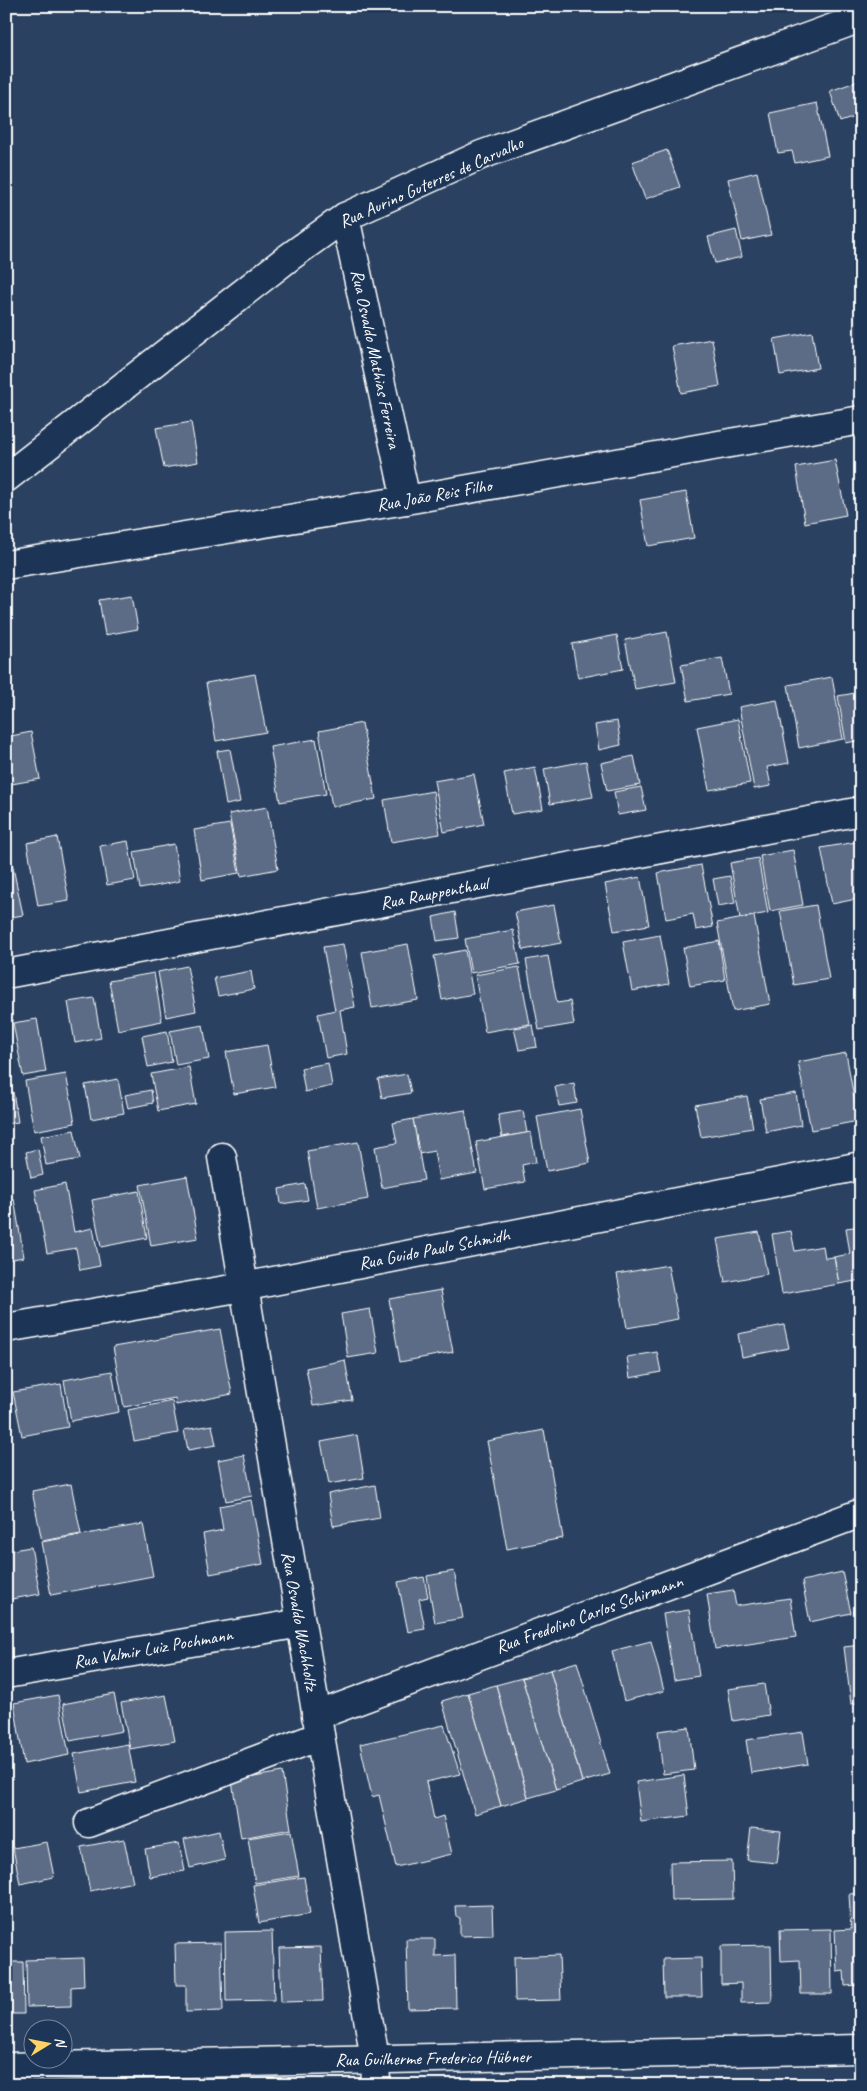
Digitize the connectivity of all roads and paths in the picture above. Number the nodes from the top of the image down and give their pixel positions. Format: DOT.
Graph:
graph roads {
  1 [pos="861,18"];
  2 [pos="345,217"];
  3 [pos="861,420"];
  4 [pos="6,478"];
  5 [pos="406,500"];
  6 [pos="6,565"];
  7 [pos="861,811"];
  8 [pos="6,974"];
  9 [pos="222,1157"];
  10 [pos="861,1166"];
  11 [pos="243,1287"];
  12 [pos="6,1328"];
  13 [pos="861,1513"];
  14 [pos="300,1623"];
  15 [pos="6,1674"];
  16 [pos="318,1726"];
  17 [pos="90,1823"];
  18 [pos="861,2049"];
  19 [pos="6,2067"];
  20 [pos="376,2072"];
  1 -- 2 [label="street, Rua Aurino Guterres de Carvalho"];
  2 -- 4 [label="street, Rua Aurino Guterres de Carvalho"];
  2 -- 5 [label="street, Rua Osvaldo Mathias Ferreira"];
  3 -- 5 [label="street, Rua João Reis Filho"];
  5 -- 6 [label="street, Rua João Reis Filho"];
  7 -- 8 [label="street, Rua Rauppenthaul"];
  9 -- 11 [label="street, Rua Osvaldo Wachholtz"];
  10 -- 11 [label="street, Rua Guido Paulo Schmidh"];
  11 -- 12 [label="street, Rua Guido Paulo Schmidh"];
  11 -- 14 [label="street, Rua Osvaldo Wachholtz"];
  13 -- 16 [label="street, Rua Fredolino Carlos Schirmann"];
  14 -- 15 [label="street, Rua Valmir Luiz Pochmann"];
  14 -- 16 [label="street, Rua Osvaldo Wachholtz"];
  16 -- 17 [label="street, Rua Fredolino Carlos Schirmann"];
  16 -- 20 [label="street, Rua Osvaldo Wachholtz"];
  18 -- 20 [label="street, Rua Guilherme Frederico Hübner"];
  19 -- 20 [label="street, Rua Guilherme Frederico Hübner"];
}
